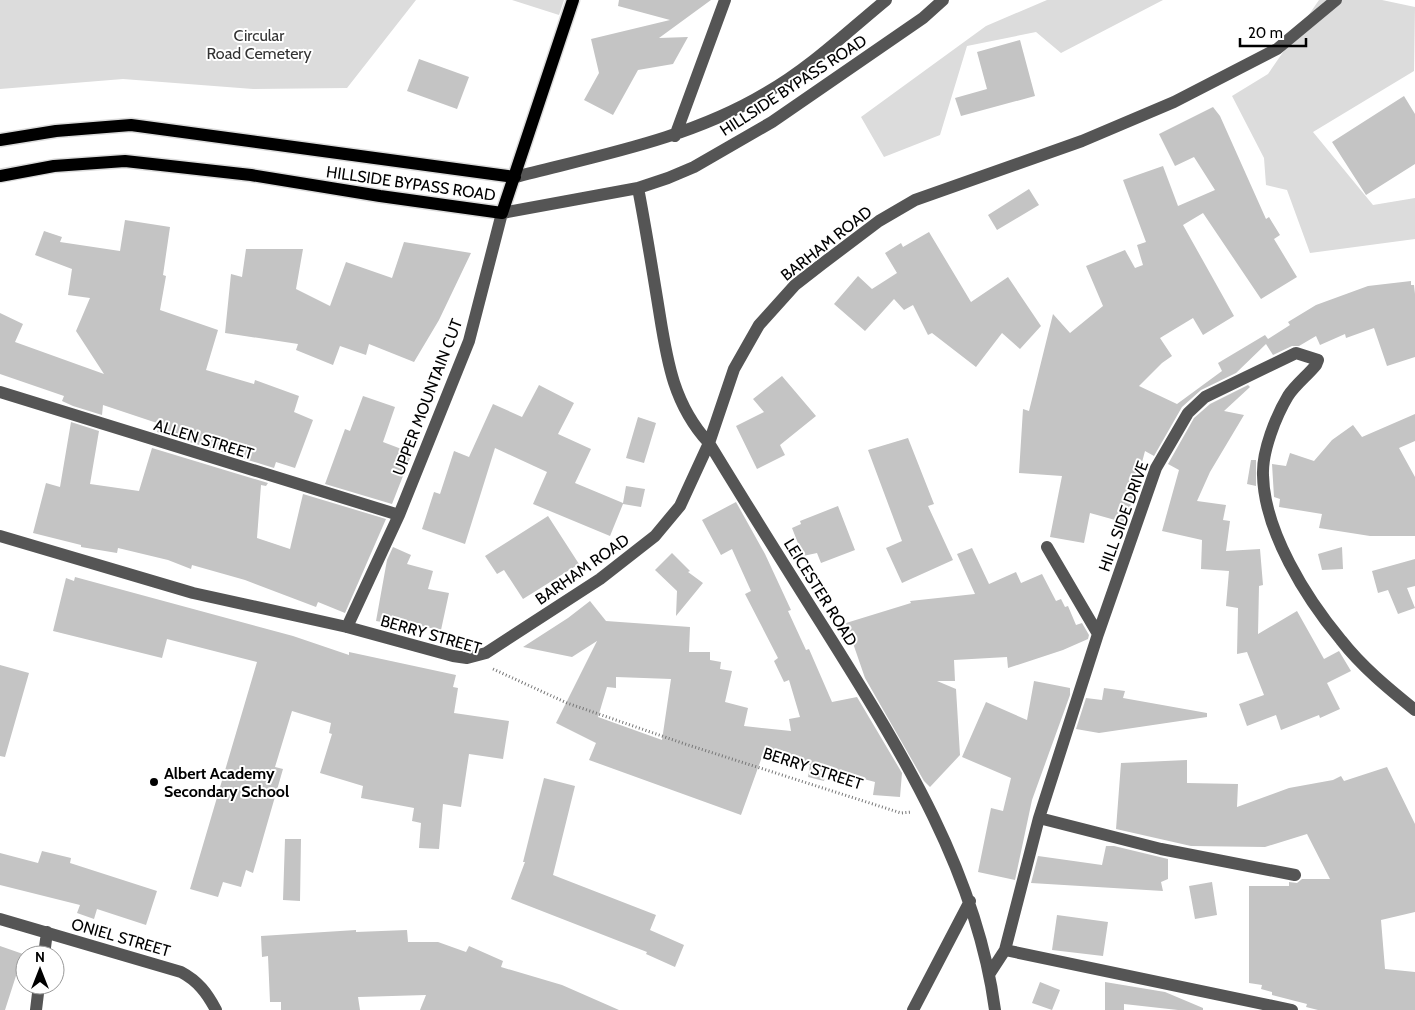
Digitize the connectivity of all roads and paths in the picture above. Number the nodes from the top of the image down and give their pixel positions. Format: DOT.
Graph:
graph roads {
  1 [pos="573,0"];
  2 [pos="725,0"];
  3 [pos="886,0"];
  4 [pos="943,0"];
  5 [pos="1336,0"];
  6 [pos="676,136"];
  7 [pos="0,140"];
  8 [pos="0,176"];
  9 [pos="515,177"];
  10 [pos="638,188"];
  11 [pos="502,213"];
  12 [pos="0,392"];
  13 [pos="709,443"];
  14 [pos="399,515"];
  15 [pos="0,536"];
  16 [pos="1047,547"];
  17 [pos="347,627"];
  18 [pos="1098,634"];
  19 [pos="467,658"];
  20 [pos="1415,710"];
  21 [pos="930,811"];
  22 [pos="1039,818"];
  23 [pos="1295,875"];
  24 [pos="970,901"];
  25 [pos="0,920"];
  26 [pos="47,932"];
  27 [pos="45,945"];
  28 [pos="1005,950"];
  29 [pos="990,972"];
  30 [pos="38,995"];
  31 [pos="36,1010"];
  32 [pos="216,1010"];
  33 [pos="913,1010"];
  34 [pos="996,1010"];
  35 [pos="1292,1010"];
  1 -- 9 [label="main road, UPPER MOUNTAIN CUT"];
  2 -- 6 [label="street"];
  3 -- 6 [label="street, HILLSIDE BYPASS ROAD"];
  4 -- 10 [label="street, HILLSIDE BYPASS ROAD"];
  5 -- 13 [label="street, BARHAM ROAD"];
  6 -- 9 [label="street, HILLSIDE BYPASS ROAD"];
  7 -- 9 [label="main road, HILLSIDE BYPASS ROAD"];
  8 -- 11 [label="main road, HILLSIDE BYPASS ROAD"];
  9 -- 11 [label="main road, UPPER MOUNTAIN CUT"];
  10 -- 11 [label="street, HILLSIDE BYPASS ROAD"];
  10 -- 13 [label="street, LEICESTER ROAD"];
  11 -- 14 [label="street, UPPER MOUNTAIN CUT"];
  12 -- 14 [label="street, ALLEN STREET"];
  13 -- 19 [label="street, BARHAM ROAD"];
  13 -- 21 [label="street, LEICESTER ROAD"];
  14 -- 17 [label="street, UPPER MOUNTAIN CUT"];
  15 -- 17 [label="street, BERRY STREET"];
  16 -- 18 [label="street"];
  17 -- 19 [label="street, BERRY STREET"];
  18 -- 20 [label="street, HILL SIDE DRIVE"];
  18 -- 22 [label="street, HILL SIDE DRIVE"];
  19 -- 21 [label="path, BERRY STREET"];
  21 -- 24 [label="street, LEICESTER ROAD"];
  22 -- 23 [label="street"];
  22 -- 28 [label="street, HILL SIDE DRIVE"];
  24 -- 29 [label="street, LEICESTER ROAD"];
  24 -- 33 [label="street"];
  25 -- 26 [label="street, ONIEL STREET"];
  26 -- 27 [label="street"];
  26 -- 32 [label="street, ONIEL STREET"];
  28 -- 29 [label="street, HILL SIDE DRIVE"];
  28 -- 35 [label="street"];
  29 -- 34 [label="street, LEICESTER ROAD"];
  30 -- 31 [label="street"];
}
